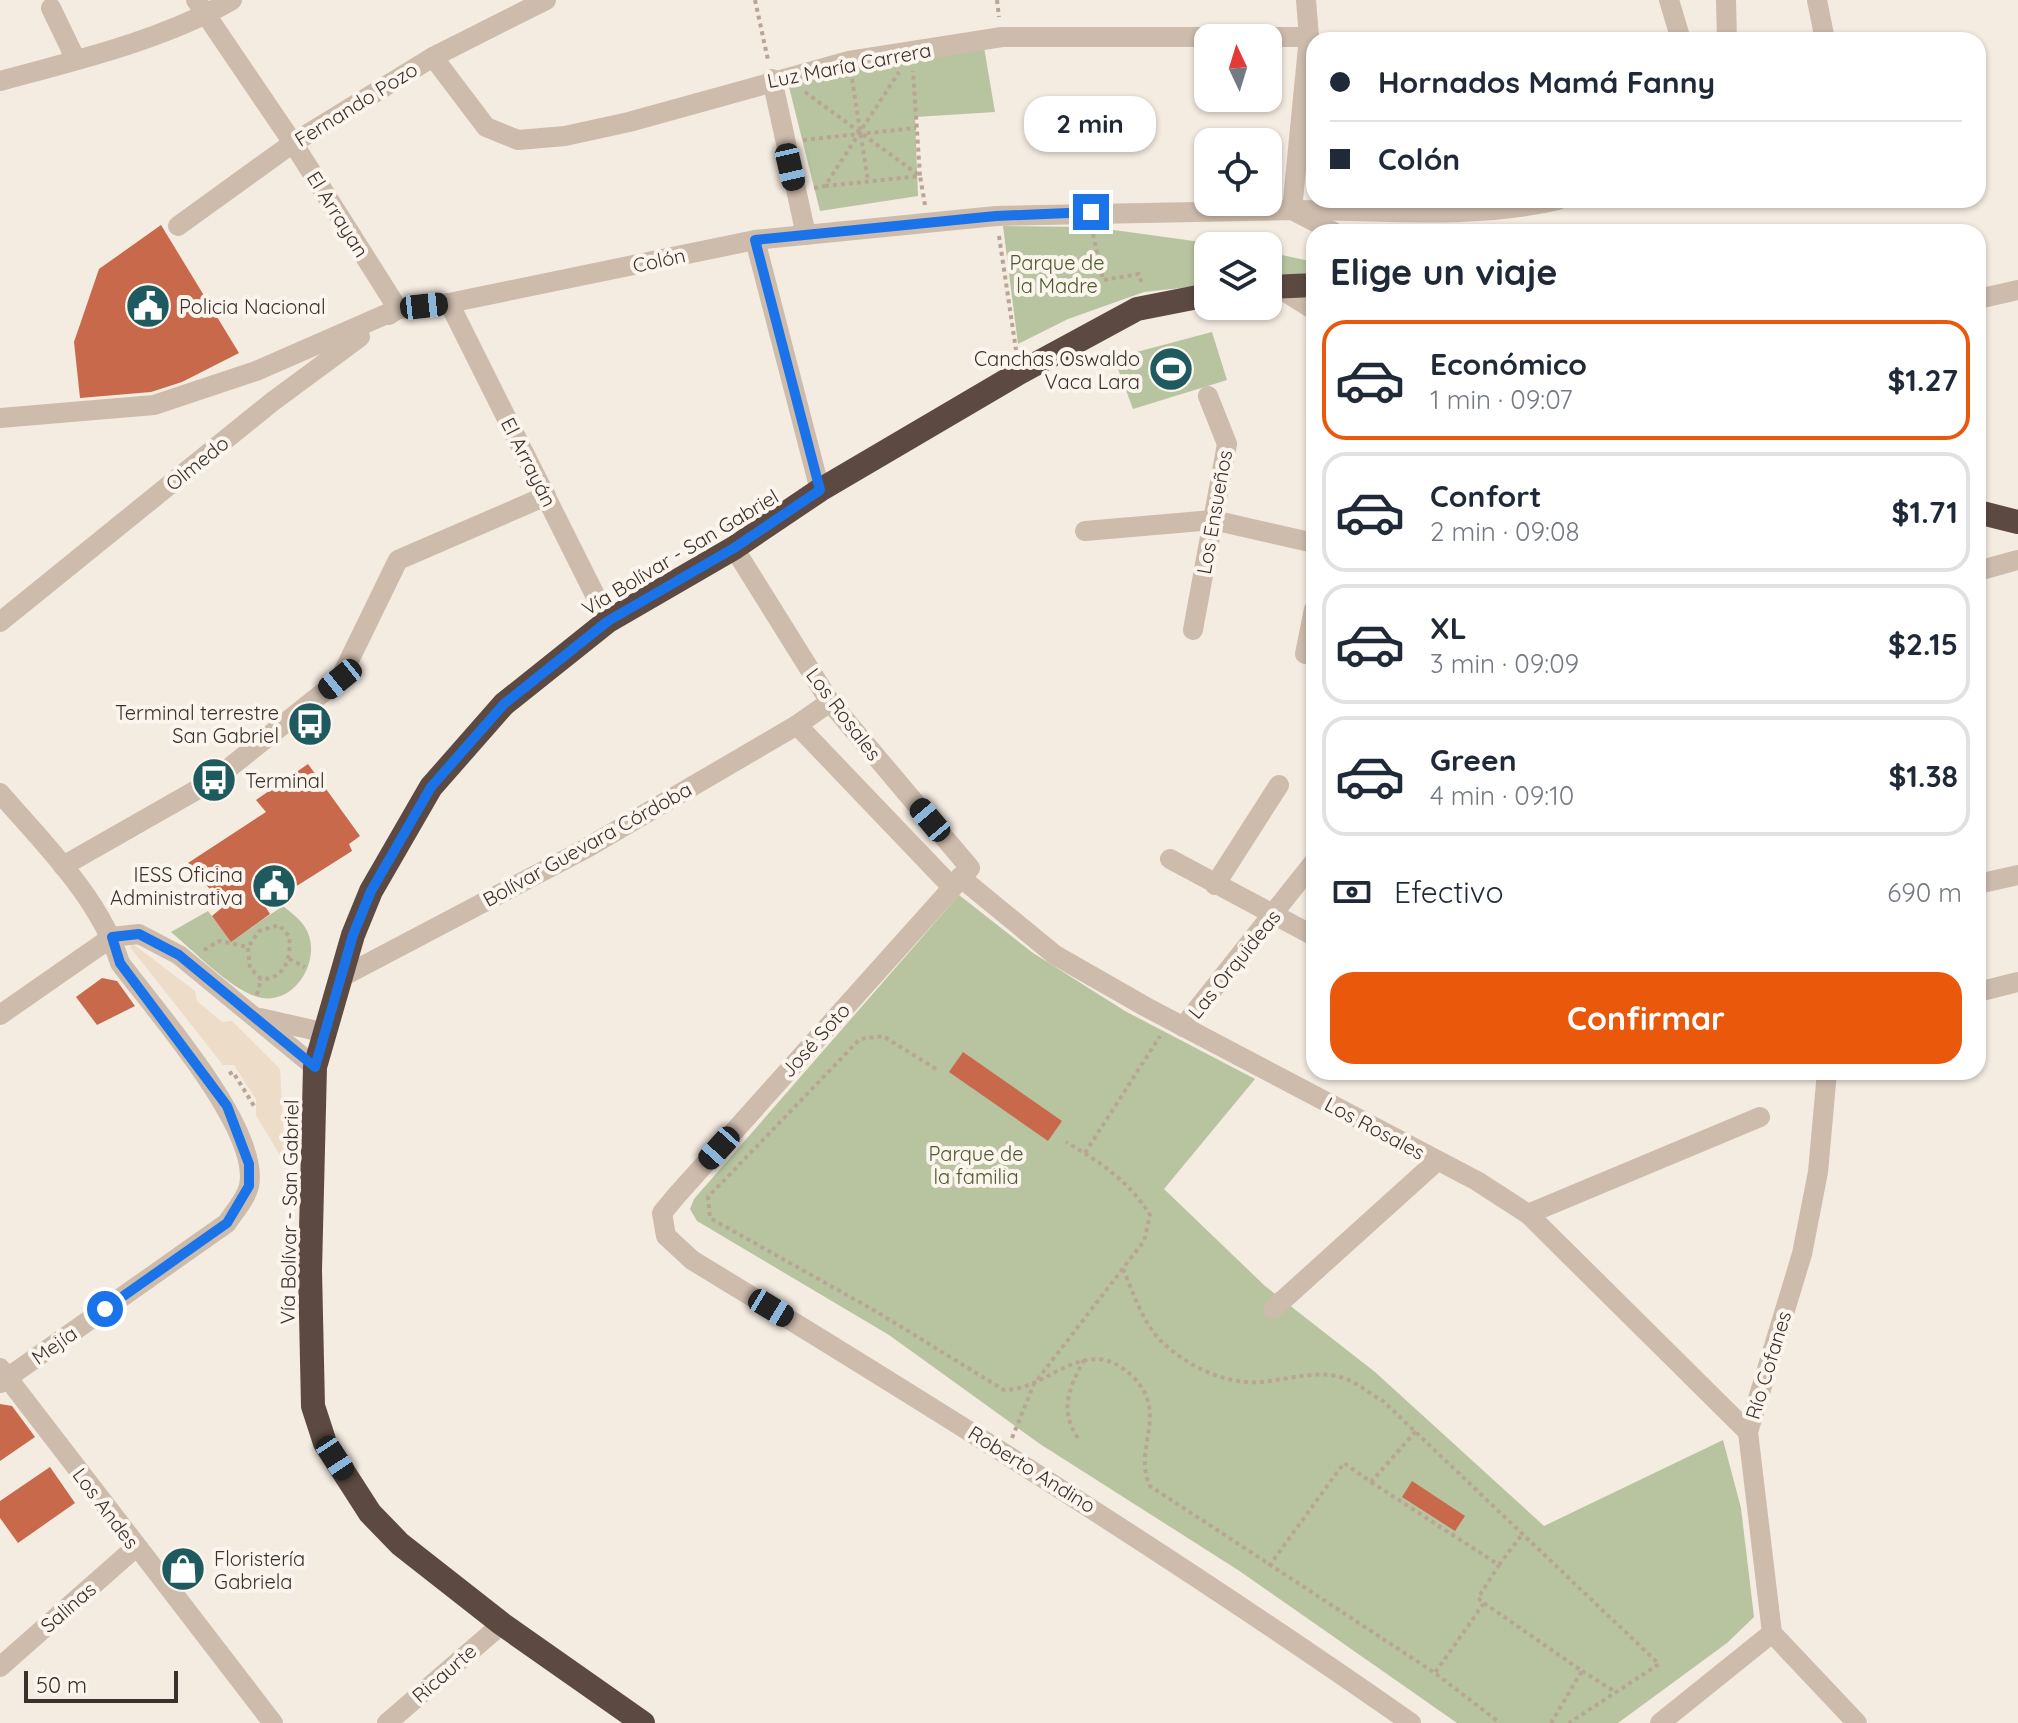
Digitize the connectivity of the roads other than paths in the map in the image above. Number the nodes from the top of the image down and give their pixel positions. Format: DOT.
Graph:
graph roads {
  1 [pos="232,0"];
  2 [pos="546,0"];
  3 [pos="1306,0"];
  4 [pos="1669,0"];
  5 [pos="1726,0"];
  6 [pos="1817,0"];
  7 [pos="51,8"];
  8 [pos="201,8"];
  9 [pos="1309,32"];
  10 [pos="1679,32"];
  11 [pos="1727,32"];
  12 [pos="1823,32"];
  13 [pos="1306,37"];
  14 [pos="433,57"];
  15 [pos="76,60"];
  16 [pos="1306,68"];
  17 [pos="778,78"];
  18 [pos="0,81"];
  19 [pos="293,143"];
  20 [pos="1309,208"];
  21 [pos="1502,208"];
  22 [pos="1292,210"];
  23 [pos="1319,224"];
  24 [pos="178,226"];
  25 [pos="806,235"];
  26 [pos="755,240"];
  27 [pos="1306,285"];
  28 [pos="1282,286"];
  29 [pos="2018,290"];
  30 [pos="1282,292"];
  31 [pos="1986,297"];
  32 [pos="1194,298"];
  33 [pos="449,303"];
  34 [pos="1306,305"];
  35 [pos="398,309"];
  36 [pos="256,371"];
  37 [pos="1208,396"];
  38 [pos="272,402"];
  39 [pos="0,418"];
  40 [pos="820,490"];
  41 [pos="546,496"];
  42 [pos="1986,514"];
  43 [pos="1213,520"];
  44 [pos="2018,522"];
  45 [pos="1085,531"];
  46 [pos="1306,541"];
  47 [pos="734,548"];
  48 [pos="2018,560"];
  49 [pos="1986,569"];
  50 [pos="608,621"];
  51 [pos="0,622"];
  52 [pos="1193,630"];
  53 [pos="1306,649"];
  54 [pos="1305,654"];
  55 [pos="830,702"];
  56 [pos="797,725"];
  57 [pos="1279,785"];
  58 [pos="0,793"];
  59 [pos="1170,859"];
  60 [pos="63,866"];
  61 [pos="1306,872"];
  62 [pos="2018,875"];
  63 [pos="961,877"];
  64 [pos="1986,882"];
  65 [pos="1215,885"];
  66 [pos="1274,914"];
  67 [pos="1306,932"];
  68 [pos="112,937"];
  69 [pos="340,978"];
  70 [pos="2018,982"];
  71 [pos="1986,990"];
  72 [pos="0,1015"];
  73 [pos="256,1017"];
  74 [pos="1176,1023"];
  75 [pos="322,1032"];
  76 [pos="315,1067"];
  77 [pos="1826,1080"];
  78 [pos="1760,1117"];
  79 [pos="1437,1161"];
  80 [pos="662,1213"];
  81 [pos="1528,1214"];
  82 [pos="1273,1309"];
  83 [pos="3,1376"];
  84 [pos="1748,1432"];
  85 [pos="136,1547"];
  86 [pos="502,1624"];
  87 [pos="1772,1633"];
  88 [pos="0,1667"];
  89 [pos="273,1723"];
  90 [pos="387,1723"];
  91 [pos="643,1723"];
  92 [pos="1411,1723"];
  93 [pos="1660,1723"];
  94 [pos="1857,1723"];
  1 -- 8 [label="street"];
  2 -- 14 [label="street, Fernando Pozo"];
  3 -- 9 [label="street"];
  4 -- 10 [label="street"];
  5 -- 11 [label="street"];
  6 -- 12 [label="street"];
  7 -- 15 [label="street"];
  8 -- 15 [label="street"];
  8 -- 19 [label="street, El Arrayan"];
  13 -- 17 [label="street, Luz María Carrera"];
  14 -- 17 [label="street, Luz María Carrera"];
  14 -- 19 [label="street, Fernando Pozo"];
  15 -- 18 [label="street"];
  16 -- 22 [label="street"];
  17 -- 25 [label="street"];
  19 -- 24 [label="street, Fernando Pozo"];
  19 -- 35 [label="street, El Arrayan"];
  20 -- 22 [label="street"];
  21 -- 22 [label="street"];
  22 -- 23 [label="street, Colón"];
  22 -- 25 [label="street, Colón"];
  25 -- 26 [label="street, Colón"];
  26 -- 33 [label="street, Colón"];
  26 -- 40 [label="street"];
  27 -- 28 [label="highway"];
  29 -- 31 [label="street"];
  30 -- 34 [label="street"];
  32 -- 40 [label="highway, Vía Bolívar - San Gabriel"];
  33 -- 35 [label="street, Colón"];
  33 -- 41 [label="street, El Arrayán"];
  35 -- 36 [label="street, Colón"];
  35 -- 38 [label="street, Olmedo"];
  36 -- 38 [label="street"];
  36 -- 39 [label="street, Colón"];
  37 -- 43 [label="street, Los Ensueños"];
  38 -- 51 [label="street, Olmedo"];
  40 -- 47 [label="highway, Vía Bolívar - San Gabriel"];
  41 -- 50 [label="street, El Arrayán"];
  41 -- 60 [label="street"];
  42 -- 44 [label="highway"];
  43 -- 45 [label="street"];
  43 -- 46 [label="street"];
  43 -- 52 [label="street, Los Ensueños"];
  47 -- 50 [label="highway, Vía Bolívar - San Gabriel"];
  47 -- 55 [label="street, Los Rosales"];
  48 -- 49 [label="street"];
  50 -- 69 [label="highway, Vía Bolívar - San Gabriel"];
  53 -- 54 [label="street"];
  55 -- 56 [label="street, Bolívar Guevara Córdoba"];
  55 -- 63 [label="street, Los Rosales"];
  56 -- 63 [label="street"];
  56 -- 69 [label="street, Bolívar Guevara Córdoba"];
  57 -- 65 [label="street"];
  58 -- 60 [label="street, Mejía"];
  59 -- 65 [label="street"];
  60 -- 68 [label="street, Mejía"];
  61 -- 66 [label="street, Las Orquideas"];
  62 -- 64 [label="street"];
  63 -- 74 [label="street, Los Rosales"];
  63 -- 80 [label="street, José Soto"];
  65 -- 66 [label="street"];
  66 -- 67 [label="street"];
  66 -- 74 [label="street, Las Orquideas"];
  68 -- 72 [label="street"];
  68 -- 73 [label="street"];
  68 -- 83 [label="street, Mejía"];
  69 -- 75 [label="highway, Vía Bolívar - San Gabriel"];
  70 -- 71 [label="street"];
  73 -- 75 [label="street"];
  73 -- 76 [label="street"];
  74 -- 79 [label="street, Los Rosales"];
  75 -- 76 [label="highway, Vía Bolívar - San Gabriel"];
  76 -- 86 [label="highway, Vía Bolívar - San Gabriel"];
  77 -- 84 [label="street, Río Cofanes"];
  78 -- 81 [label="street"];
  79 -- 81 [label="street, Los Rosales"];
  79 -- 82 [label="street"];
  80 -- 92 [label="street, Roberto Andino"];
  81 -- 84 [label="street, Los Rosales"];
  83 -- 85 [label="street, Los Andes"];
  84 -- 87 [label="street, Río Cofanes"];
  85 -- 88 [label="street, Salinas"];
  85 -- 89 [label="street, Los Andes"];
  86 -- 90 [label="street, Ricaurte"];
  86 -- 91 [label="highway, Vía Bolívar - San Gabriel"];
  87 -- 93 [label="street"];
  87 -- 94 [label="street"];
}
